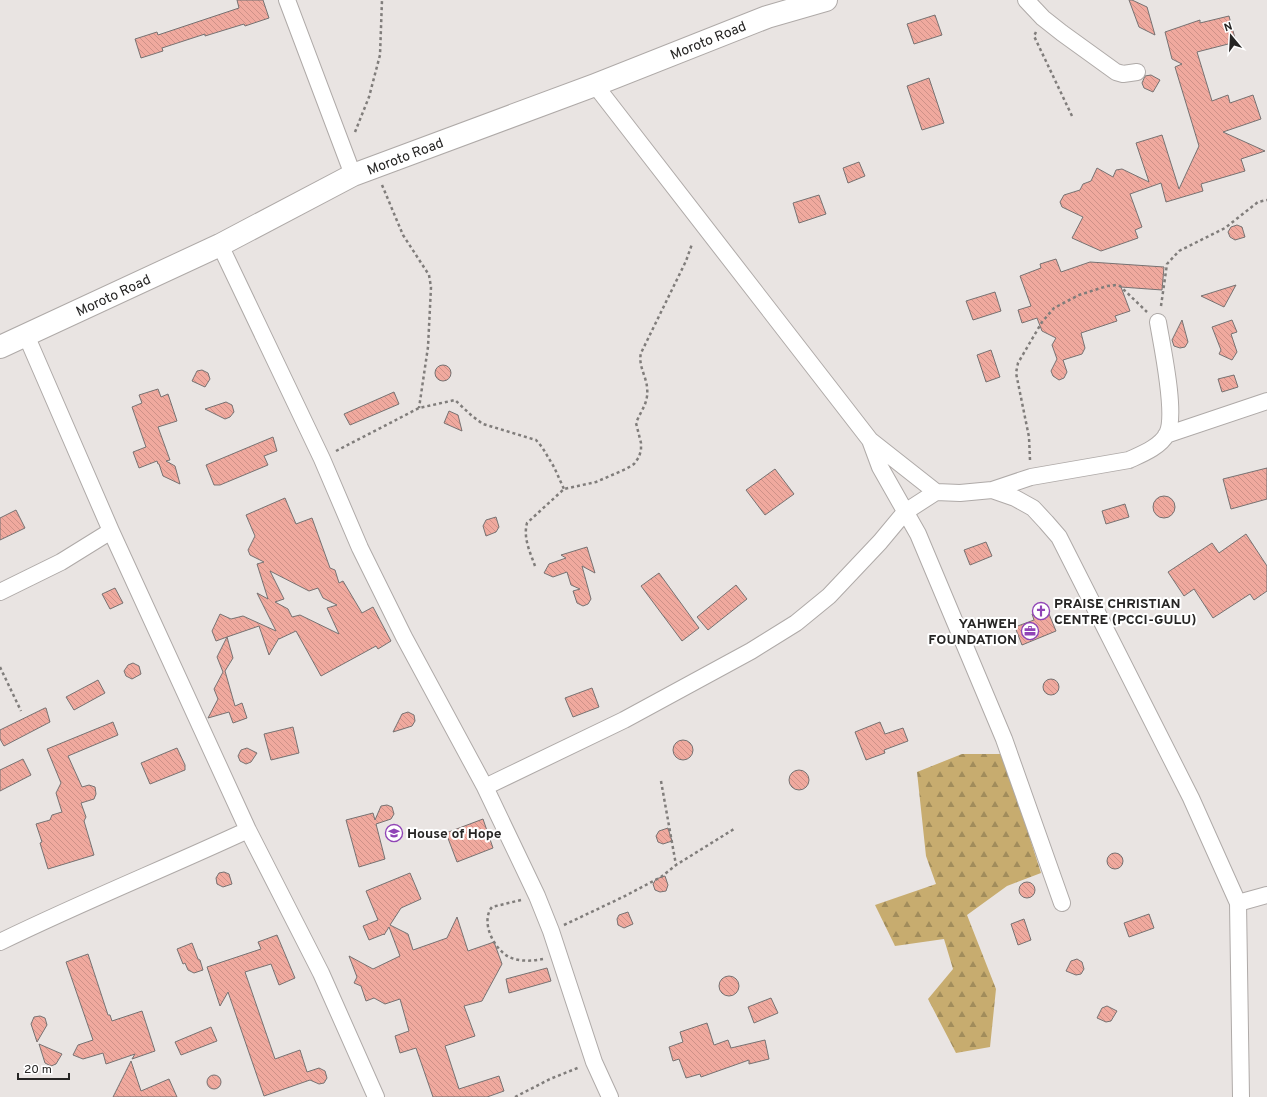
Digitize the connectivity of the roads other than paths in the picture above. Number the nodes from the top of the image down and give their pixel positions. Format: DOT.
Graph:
graph roads {
  1 [pos="287,0"];
  2 [pos="826,0"];
  3 [pos="1026,0"];
  4 [pos="1137,72"];
  5 [pos="595,85"];
  6 [pos="354,175"];
  7 [pos="220,245"];
  8 [pos="1158,322"];
  9 [pos="26,335"];
  10 [pos="0,347"];
  11 [pos="1267,401"];
  12 [pos="1166,435"];
  13 [pos="870,440"];
  14 [pos="992,490"];
  15 [pos="936,492"];
  16 [pos="905,512"];
  17 [pos="111,531"];
  18 [pos="0,592"];
  19 [pos="485,787"];
  20 [pos="248,830"];
  21 [pos="1267,895"];
  22 [pos="1062,903"];
  23 [pos="1238,903"];
  24 [pos="0,942"];
  25 [pos="376,1097"];
  26 [pos="610,1097"];
  27 [pos="1241,1097"];
  1 -- 6 [label="street"];
  2 -- 5 [label="main road, Moroto Road"];
  3 -- 4 [label="street"];
  5 -- 6 [label="main road, Moroto Road"];
  5 -- 13 [label="street"];
  6 -- 7 [label="main road, Moroto Road"];
  7 -- 9 [label="main road, Moroto Road"];
  7 -- 19 [label="street"];
  8 -- 12 [label="street"];
  9 -- 10 [label="main road, Moroto Road"];
  9 -- 17 [label="street"];
  11 -- 12 [label="street"];
  12 -- 14 [label="street"];
  13 -- 15 [label="street"];
  13 -- 16 [label="street"];
  14 -- 15 [label="street"];
  14 -- 23 [label="street"];
  15 -- 16 [label="street"];
  16 -- 19 [label="street"];
  16 -- 22 [label="street"];
  17 -- 18 [label="street"];
  17 -- 20 [label="street"];
  19 -- 26 [label="street"];
  20 -- 24 [label="street"];
  20 -- 25 [label="street"];
  21 -- 23 [label="street"];
  23 -- 27 [label="street"];
}
